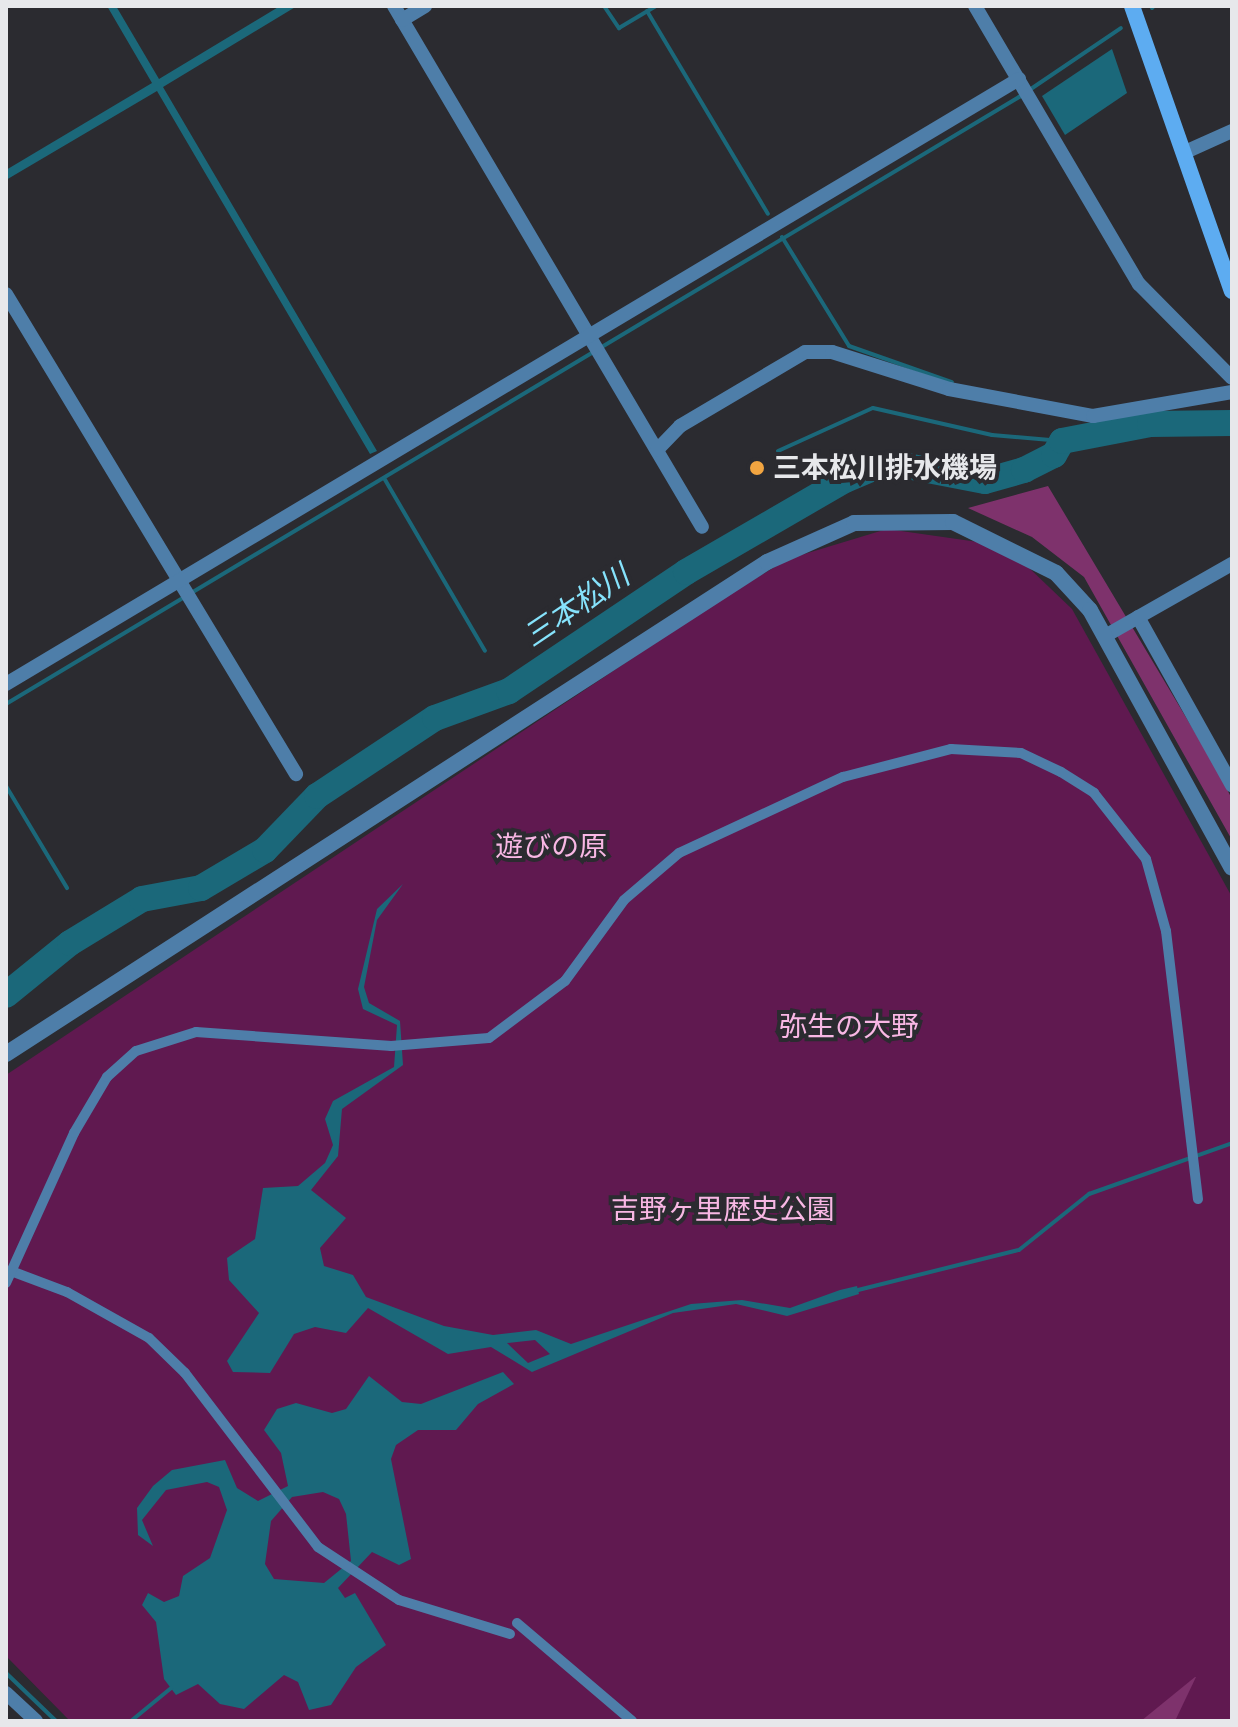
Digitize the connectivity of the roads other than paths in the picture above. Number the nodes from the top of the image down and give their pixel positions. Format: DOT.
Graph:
graph roads {
  1 [pos="394,6"];
  2 [pos="425,6"];
  3 [pos="975,6"];
  4 [pos="1132,6"];
  5 [pos="402,20"];
  6 [pos="1021,81"];
  7 [pos="1232,131"];
  8 [pos="1183,153"];
  9 [pos="1232,291"];
  10 [pos="6,294"];
  11 [pos="593,344"];
  12 [pos="1232,378"];
  13 [pos="1232,392"];
  14 [pos="657,450"];
  15 [pos="702,527"];
  16 [pos="1232,564"];
  17 [pos="183,592"];
  18 [pos="1138,617"];
  19 [pos="1105,636"];
  20 [pos="6,684"];
  21 [pos="296,774"];
  22 [pos="1232,785"];
  23 [pos="1232,868"];
  24 [pos="6,1054"];
  25 [pos="1198,1199"];
  26 [pos="11,1271"];
  27 [pos="6,1283"];
  28 [pos="517,1623"];
  29 [pos="510,1634"];
  30 [pos="6,1693"];
  31 [pos="36,1721"];
  32 [pos="632,1721"];
  1 -- 5 [label="street"];
  2 -- 5 [label="street"];
  3 -- 6 [label="street"];
  4 -- 8 [label="main road"];
  5 -- 11 [label="street"];
  6 -- 11 [label="street"];
  6 -- 12 [label="street"];
  7 -- 8 [label="street"];
  8 -- 9 [label="main road"];
  10 -- 17 [label="street"];
  11 -- 14 [label="street"];
  11 -- 17 [label="street"];
  13 -- 14 [label="street"];
  14 -- 15 [label="street"];
  16 -- 18 [label="street"];
  17 -- 20 [label="street"];
  17 -- 21 [label="street"];
  18 -- 19 [label="street"];
  18 -- 22 [label="street"];
  19 -- 23 [label="street"];
  19 -- 24 [label="street"];
  25 -- 26 [label="street"];
  26 -- 27 [label="street"];
  26 -- 29 [label="street"];
  28 -- 32 [label="street"];
  30 -- 31 [label="street"];
}
